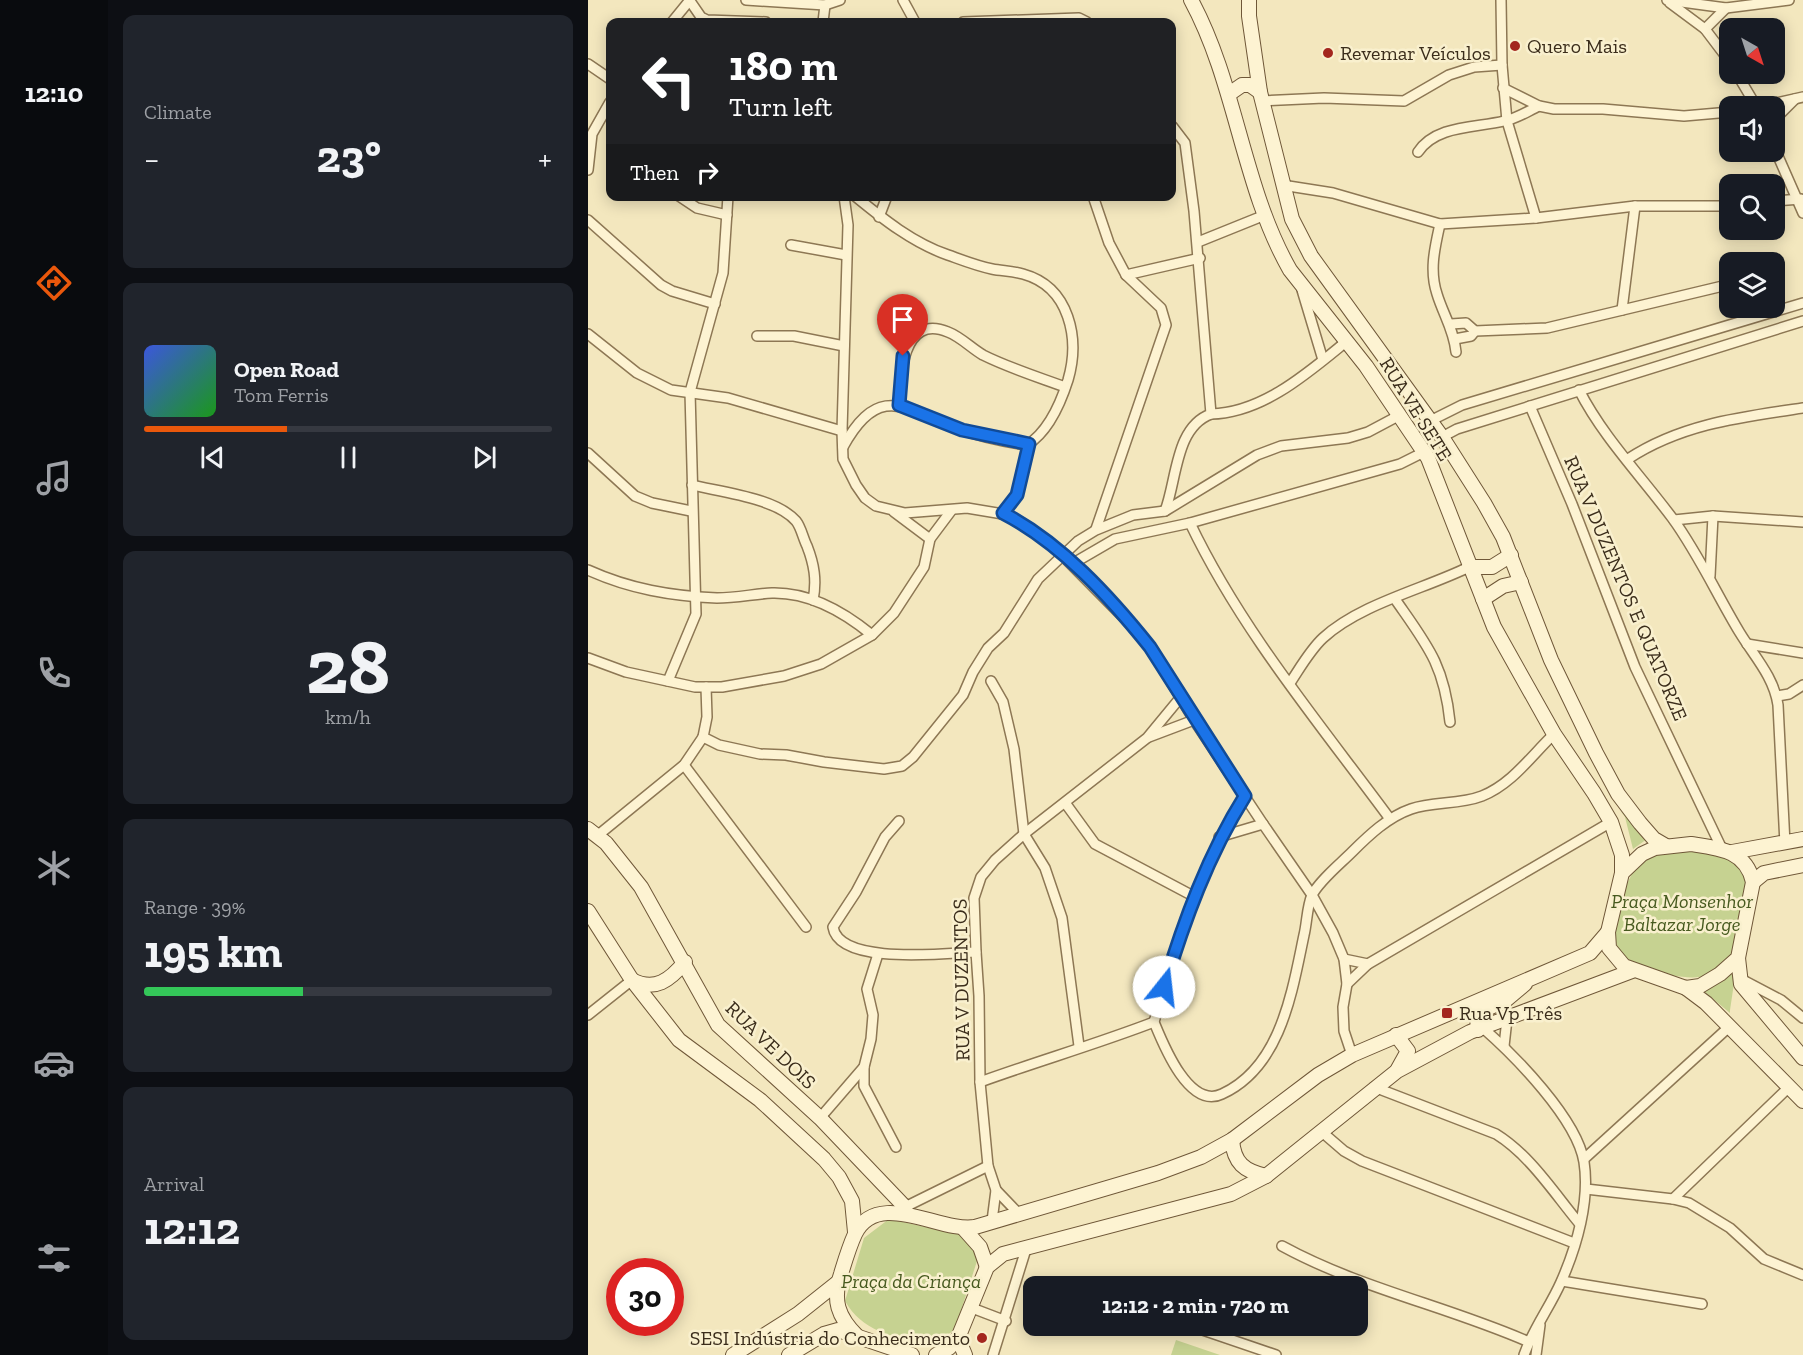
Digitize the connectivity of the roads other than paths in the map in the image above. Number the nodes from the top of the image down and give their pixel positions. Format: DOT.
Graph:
graph roads {
  1 [pos="746,0"];
  2 [pos="840,0"];
  3 [pos="903,0"];
  4 [pos="1191,0"];
  5 [pos="1249,0"];
  6 [pos="1501,0"];
  7 [pos="1666,0"];
  8 [pos="1789,0"];
  9 [pos="690,1"];
  10 [pos="825,5"];
  11 [pos="1726,8"];
  12 [pos="675,18"];
  13 [pos="703,18"];
  14 [pos="823,18"];
  15 [pos="913,18"];
  16 [pos="1705,29"];
  17 [pos="1719,47"];
  18 [pos="588,64"];
  19 [pos="1502,64"];
  20 [pos="606,76"];
  21 [pos="1503,88"];
  22 [pos="1229,94"];
  23 [pos="1261,96"];
  24 [pos="1799,98"];
  25 [pos="1539,106"];
  26 [pos="606,108"];
  27 [pos="1785,110"];
  28 [pos="1719,113"];
  29 [pos="1507,121"];
  30 [pos="1176,131"];
  31 [pos="590,134"];
  32 [pos="1418,152"];
  33 [pos="1781,162"];
  34 [pos="588,170"];
  35 [pos="1282,185"];
  36 [pos="1799,199"];
  37 [pos="686,201"];
  38 [pos="728,201"];
  39 [pos="845,201"];
  40 [pos="861,201"];
  41 [pos="885,201"];
  42 [pos="1095,201"];
  43 [pos="1635,206"];
  44 [pos="1719,206"];
  45 [pos="1803,213"];
  46 [pos="727,215"];
  47 [pos="1265,215"];
  48 [pos="879,217"];
  49 [pos="1536,218"];
  50 [pos="588,220"];
  51 [pos="1440,224"];
  52 [pos="1198,242"];
  53 [pos="791,245"];
  54 [pos="846,255"];
  55 [pos="1311,256"];
  56 [pos="1200,258"];
  57 [pos="1126,275"];
  58 [pos="1294,275"];
  59 [pos="1719,287"];
  60 [pos="1803,303"];
  61 [pos="715,304"];
  62 [pos="1622,310"];
  63 [pos="1803,321"];
  64 [pos="1451,324"];
  65 [pos="1475,331"];
  66 [pos="588,334"];
  67 [pos="757,336"];
  68 [pos="1455,339"];
  69 [pos="1347,341"];
  70 [pos="844,346"];
  71 [pos="1456,352"];
  72 [pos="1323,360"];
  73 [pos="1065,387"];
  74 [pos="1579,390"];
  75 [pos="690,392"];
  76 [pos="899,405"];
  77 [pos="1530,406"];
  78 [pos="1803,408"];
  79 [pos="1211,414"];
  80 [pos="1400,415"];
  81 [pos="1430,421"];
  82 [pos="842,431"];
  83 [pos="1442,437"];
  84 [pos="1031,443"];
  85 [pos="843,447"];
  86 [pos="1424,452"];
  87 [pos="588,453"];
  88 [pos="1628,459"];
  89 [pos="692,485"];
  90 [pos="691,511"];
  91 [pos="951,511"];
  92 [pos="1165,511"];
  93 [pos="894,512"];
  94 [pos="1003,513"];
  95 [pos="1713,516"];
  96 [pos="1674,520"];
  97 [pos="1803,522"];
  98 [pos="1190,523"];
  99 [pos="1096,530"];
  100 [pos="930,539"];
  101 [pos="1510,555"];
  102 [pos="1064,556"];
  103 [pos="1072,564"];
  104 [pos="1469,567"];
  105 [pos="588,570"];
  106 [pos="1710,578"];
  107 [pos="1521,582"];
  108 [pos="696,597"];
  109 [pos="1395,599"];
  110 [pos="1483,599"];
  111 [pos="813,600"];
  112 [pos="872,635"];
  113 [pos="1747,644"];
  114 [pos="1803,653"];
  115 [pos="588,658"];
  116 [pos="668,681"];
  117 [pos="991,681"];
  118 [pos="1290,682"];
  119 [pos="1803,685"];
  120 [pos="706,687"];
  121 [pos="1776,696"];
  122 [pos="1180,698"];
  123 [pos="1194,720"];
  124 [pos="1450,722"];
  125 [pos="1554,734"];
  126 [pos="703,737"];
  127 [pos="1147,738"];
  128 [pos="1596,753"];
  129 [pos="1574,764"];
  130 [pos="684,765"];
  131 [pos="1245,796"];
  132 [pos="1066,804"];
  133 [pos="1390,819"];
  134 [pos="899,821"];
  135 [pos="1611,822"];
  136 [pos="1263,824"];
  137 [pos="1024,834"];
  138 [pos="591,836"];
  139 [pos="1219,837"];
  140 [pos="1803,839"];
  141 [pos="1785,844"];
  142 [pos="1666,846"];
  143 [pos="1727,850"];
  144 [pos="1803,865"];
  145 [pos="1622,873"];
  146 [pos="1753,882"];
  147 [pos="1312,895"];
  148 [pos="1195,897"];
  149 [pos="588,911"];
  150 [pos="806,927"];
  151 [pos="1608,932"];
  152 [pos="975,952"];
  153 [pos="878,954"];
  154 [pos="1738,958"];
  155 [pos="1344,959"];
  156 [pos="685,962"];
  157 [pos="1368,964"];
  158 [pos="1632,971"];
  159 [pos="1530,978"];
  160 [pos="1741,978"];
  161 [pos="632,980"];
  162 [pos="1347,984"];
  163 [pos="1686,988"];
  164 [pos="588,1015"];
  165 [pos="1803,1018"];
  166 [pos="1507,1019"];
  167 [pos="1154,1022"];
  168 [pos="1729,1027"];
  169 [pos="1481,1029"];
  170 [pos="1396,1035"];
  171 [pos="1504,1046"];
  172 [pos="1079,1047"];
  173 [pos="1352,1055"];
  174 [pos="1803,1058"];
  175 [pos="864,1067"];
  176 [pos="1397,1071"];
  177 [pos="980,1082"];
  178 [pos="1374,1087"];
  179 [pos="1788,1088"];
  180 [pos="1803,1101"];
  181 [pos="820,1118"];
  182 [pos="1322,1132"];
  183 [pos="1232,1140"];
  184 [pos="896,1147"];
  185 [pos="1584,1159"];
  186 [pos="988,1166"];
  187 [pos="1266,1176"];
  188 [pos="1586,1188"];
  189 [pos="996,1190"];
  190 [pos="1673,1198"];
  191 [pos="905,1211"];
  192 [pos="1019,1214"];
  193 [pos="992,1221"];
  194 [pos="1579,1224"];
  195 [pos="964,1229"];
  196 [pos="855,1232"];
  197 [pos="1574,1243"];
  198 [pos="1027,1246"];
  199 [pos="1282,1246"];
  200 [pos="987,1267"];
  201 [pos="1803,1275"];
  202 [pos="1562,1281"];
  203 [pos="837,1284"];
  204 [pos="1702,1304"];
  205 [pos="972,1308"];
  206 [pos="1541,1320"];
  207 [pos="1006,1321"];
  208 [pos="857,1336"];
  209 [pos="1220,1336"];
  210 [pos="958,1338"];
  211 [pos="1528,1342"];
  212 [pos="733,1355"];
  213 [pos="789,1355"];
  214 [pos="912,1355"];
  215 [pos="936,1355"];
  216 [pos="965,1355"];
  217 [pos="993,1355"];
  218 [pos="1276,1355"];
  219 [pos="1524,1355"];
  220 [pos="1536,1355"];
  1 -- 10 [label="street"];
  2 -- 10 [label="street"];
  3 -- 15 [label="street"];
  4 -- 22 [label="main road, RUA VE SETE"];
  5 -- 23 [label="main road, RUA VE SETE"];
  6 -- 19 [label="street"];
  7 -- 11 [label="street"];
  7 -- 16 [label="street"];
  8 -- 11 [label="street"];
  9 -- 12 [label="street"];
  9 -- 13 [label="street"];
  10 -- 14 [label="street"];
  11 -- 16 [label="street"];
  16 -- 17 [label="street"];
  18 -- 20 [label="street"];
  19 -- 21 [label="street"];
  19 -- 23 [label="street"];
  21 -- 25 [label="street"];
  21 -- 29 [label="street"];
  22 -- 23 [label="main road"];
  22 -- 47 [label="main road, RUA VE SETE"];
  23 -- 35 [label="main road, RUA VE SETE"];
  24 -- 27 [label="street"];
  25 -- 28 [label="street"];
  25 -- 29 [label="street"];
  26 -- 31 [label="street"];
  29 -- 32 [label="street"];
  29 -- 49 [label="street"];
  30 -- 52 [label="street"];
  31 -- 34 [label="street"];
  33 -- 36 [label="street"];
  35 -- 51 [label="street"];
  35 -- 55 [label="main road, RUA VE SETE"];
  36 -- 45 [label="street"];
  37 -- 46 [label="street"];
  38 -- 46 [label="street"];
  39 -- 54 [label="street"];
  40 -- 48 [label="street"];
  41 -- 48 [label="street"];
  42 -- 57 [label="street"];
  43 -- 44 [label="street"];
  43 -- 49 [label="street"];
  43 -- 62 [label="street"];
  46 -- 61 [label="street"];
  47 -- 52 [label="street"];
  47 -- 58 [label="main road, RUA VE SETE"];
  48 -- 73 [label="street"];
  49 -- 51 [label="street"];
  50 -- 61 [label="street"];
  51 -- 64 [label="street"];
  52 -- 56 [label="street"];
  53 -- 54 [label="street"];
  54 -- 70 [label="street"];
  55 -- 58 [label="main road"];
  55 -- 81 [label="main road, RUA VE SETE"];
  56 -- 57 [label="street"];
  56 -- 79 [label="street"];
  57 -- 99 [label="street"];
  58 -- 69 [label="main road, RUA VE SETE"];
  58 -- 72 [label="street"];
  59 -- 62 [label="street"];
  60 -- 81 [label="street"];
  61 -- 75 [label="street"];
  62 -- 65 [label="street"];
  63 -- 74 [label="street"];
  64 -- 65 [label="street"];
  64 -- 68 [label="street"];
  65 -- 68 [label="street"];
  66 -- 75 [label="street"];
  67 -- 70 [label="street"];
  68 -- 71 [label="street"];
  69 -- 72 [label="street"];
  69 -- 80 [label="main road, RUA VE SETE"];
  70 -- 82 [label="street"];
  72 -- 79 [label="street"];
  73 -- 76 [label="street"];
  73 -- 84 [label="street"];
  74 -- 77 [label="street"];
  74 -- 88 [label="street"];
  75 -- 82 [label="street"];
  75 -- 89 [label="street"];
  76 -- 84 [label="street"];
  76 -- 85 [label="street"];
  77 -- 83 [label="street"];
  77 -- 143 [label="street, RUA V DUZENTOS E QUATORZE"];
  78 -- 88 [label="street"];
  79 -- 92 [label="street"];
  80 -- 86 [label="main road, RUA VE SETE"];
  80 -- 92 [label="street"];
  81 -- 83 [label="main road, RUA VE SETE"];
  82 -- 85 [label="street"];
  83 -- 101 [label="main road, RUA VE SETE"];
  84 -- 94 [label="street"];
  85 -- 93 [label="street"];
  86 -- 98 [label="street"];
  86 -- 104 [label="main road, RUA VE SETE"];
  87 -- 90 [label="street"];
  88 -- 96 [label="street"];
  89 -- 90 [label="street"];
  89 -- 111 [label="street"];
  90 -- 108 [label="street"];
  91 -- 93 [label="street"];
  91 -- 94 [label="street"];
  91 -- 100 [label="street"];
  92 -- 99 [label="street"];
  93 -- 100 [label="street"];
  94 -- 102 [label="street"];
  95 -- 96 [label="street"];
  95 -- 97 [label="street"];
  95 -- 106 [label="street"];
  96 -- 106 [label="street"];
  98 -- 103 [label="street"];
  98 -- 118 [label="street"];
  99 -- 102 [label="street"];
  100 -- 112 [label="street"];
  101 -- 104 [label="main road"];
  101 -- 107 [label="main road, RUA VE SETE"];
  102 -- 103 [label="street"];
  102 -- 126 [label="street"];
  103 -- 122 [label="street"];
  104 -- 109 [label="street"];
  104 -- 110 [label="main road, RUA VE SETE"];
  105 -- 108 [label="street"];
  106 -- 113 [label="street"];
  107 -- 110 [label="main road"];
  107 -- 128 [label="main road, RUA VE SETE"];
  108 -- 111 [label="street"];
  108 -- 116 [label="street"];
  109 -- 118 [label="street"];
  109 -- 124 [label="street"];
  110 -- 125 [label="main road, RUA VE SETE"];
  111 -- 112 [label="street"];
  112 -- 120 [label="street"];
  113 -- 114 [label="street"];
  113 -- 121 [label="street"];
  115 -- 116 [label="street"];
  116 -- 120 [label="street"];
  117 -- 137 [label="street"];
  118 -- 133 [label="street"];
  119 -- 121 [label="street"];
  120 -- 126 [label="street"];
  121 -- 141 [label="street"];
  122 -- 123 [label="street"];
  122 -- 127 [label="street, RUA V DUZENTOS"];
  123 -- 127 [label="street, RUA V DUZENTOS"];
  123 -- 131 [label="street"];
  125 -- 129 [label="main road, RUA VE SETE"];
  125 -- 133 [label="street"];
  126 -- 130 [label="street"];
  127 -- 132 [label="street, RUA V DUZENTOS"];
  128 -- 129 [label="main road"];
  128 -- 142 [label="main road, RUA VE SETE"];
  129 -- 135 [label="main road, RUA VE SETE"];
  130 -- 138 [label="street"];
  130 -- 150 [label="street"];
  131 -- 136 [label="street"];
  131 -- 139 [label="street"];
  132 -- 137 [label="street, RUA V DUZENTOS"];
  132 -- 148 [label="street"];
  133 -- 147 [label="street"];
  134 -- 153 [label="street"];
  135 -- 145 [label="main road, RUA VE SETE"];
  135 -- 157 [label="street"];
  136 -- 139 [label="street"];
  136 -- 147 [label="street"];
  137 -- 152 [label="street, RUA V DUZENTOS"];
  137 -- 172 [label="street"];
  138 -- 156 [label="main road, RUA VE DOIS"];
  139 -- 148 [label="street"];
  140 -- 141 [label="main road"];
  141 -- 143 [label="main road"];
  142 -- 143 [label="main road"];
  142 -- 145 [label="main road"];
  143 -- 146 [label="main road"];
  144 -- 146 [label="main road"];
  145 -- 151 [label="main road"];
  146 -- 154 [label="main road"];
  147 -- 155 [label="street"];
  147 -- 167 [label="street"];
  148 -- 167 [label="street"];
  149 -- 161 [label="main road"];
  151 -- 158 [label="main road"];
  151 -- 159 [label="main road"];
  152 -- 153 [label="street"];
  152 -- 177 [label="street, RUA V DUZENTOS"];
  153 -- 175 [label="street"];
  154 -- 160 [label="main road"];
  154 -- 163 [label="main road"];
  155 -- 157 [label="street"];
  155 -- 162 [label="street"];
  156 -- 161 [label="main road"];
  156 -- 181 [label="main road, RUA VE DOIS"];
  157 -- 162 [label="street"];
  158 -- 163 [label="main road"];
  158 -- 166 [label="main road"];
  159 -- 169 [label="main road"];
  159 -- 170 [label="main road"];
  160 -- 165 [label="street"];
  160 -- 174 [label="main road"];
  161 -- 164 [label="street"];
  161 -- 196 [label="main road"];
  162 -- 173 [label="street"];
  163 -- 168 [label="main road"];
  166 -- 169 [label="main road"];
  166 -- 171 [label="street"];
  167 -- 172 [label="street"];
  168 -- 179 [label="main road"];
  168 -- 185 [label="street"];
  169 -- 171 [label="street"];
  169 -- 176 [label="main road"];
  170 -- 173 [label="main road"];
  170 -- 176 [label="main road"];
  171 -- 185 [label="street"];
  172 -- 177 [label="street"];
  173 -- 183 [label="main road"];
  175 -- 181 [label="street"];
  175 -- 184 [label="street"];
  176 -- 178 [label="main road"];
  177 -- 186 [label="street, RUA V DUZENTOS"];
  178 -- 182 [label="main road"];
  178 -- 194 [label="street"];
  179 -- 180 [label="main road"];
  179 -- 190 [label="street"];
  181 -- 191 [label="main road, RUA VE DOIS"];
  182 -- 187 [label="main road"];
  182 -- 197 [label="street"];
  183 -- 187 [label="main road"];
  183 -- 192 [label="main road"];
  185 -- 188 [label="street"];
  186 -- 189 [label="street, RUA V DUZENTOS"];
  186 -- 191 [label="street"];
  187 -- 198 [label="main road"];
  188 -- 190 [label="street"];
  188 -- 194 [label="street"];
  189 -- 192 [label="street, RUA V DUZENTOS"];
  189 -- 193 [label="street, RUA V DUZENTOS"];
  190 -- 201 [label="street"];
  191 -- 195 [label="main road"];
  191 -- 196 [label="main road"];
  192 -- 193 [label="main road"];
  193 -- 195 [label="main road"];
  194 -- 197 [label="street"];
  195 -- 200 [label="main road"];
  196 -- 203 [label="main road"];
  197 -- 202 [label="street"];
  198 -- 200 [label="main road"];
  198 -- 207 [label="street"];
  199 -- 211 [label="street"];
  200 -- 205 [label="main road"];
  202 -- 204 [label="street"];
  202 -- 206 [label="street"];
  203 -- 208 [label="main road"];
  203 -- 212 [label="main road"];
  205 -- 207 [label="street"];
  205 -- 210 [label="main road"];
  206 -- 211 [label="street"];
  206 -- 220 [label="street"];
  207 -- 217 [label="street"];
  208 -- 213 [label="main road"];
  208 -- 214 [label="main road"];
  209 -- 218 [label="street"];
  210 -- 215 [label="main road"];
  210 -- 216 [label="main road"];
  211 -- 219 [label="street"];
}
